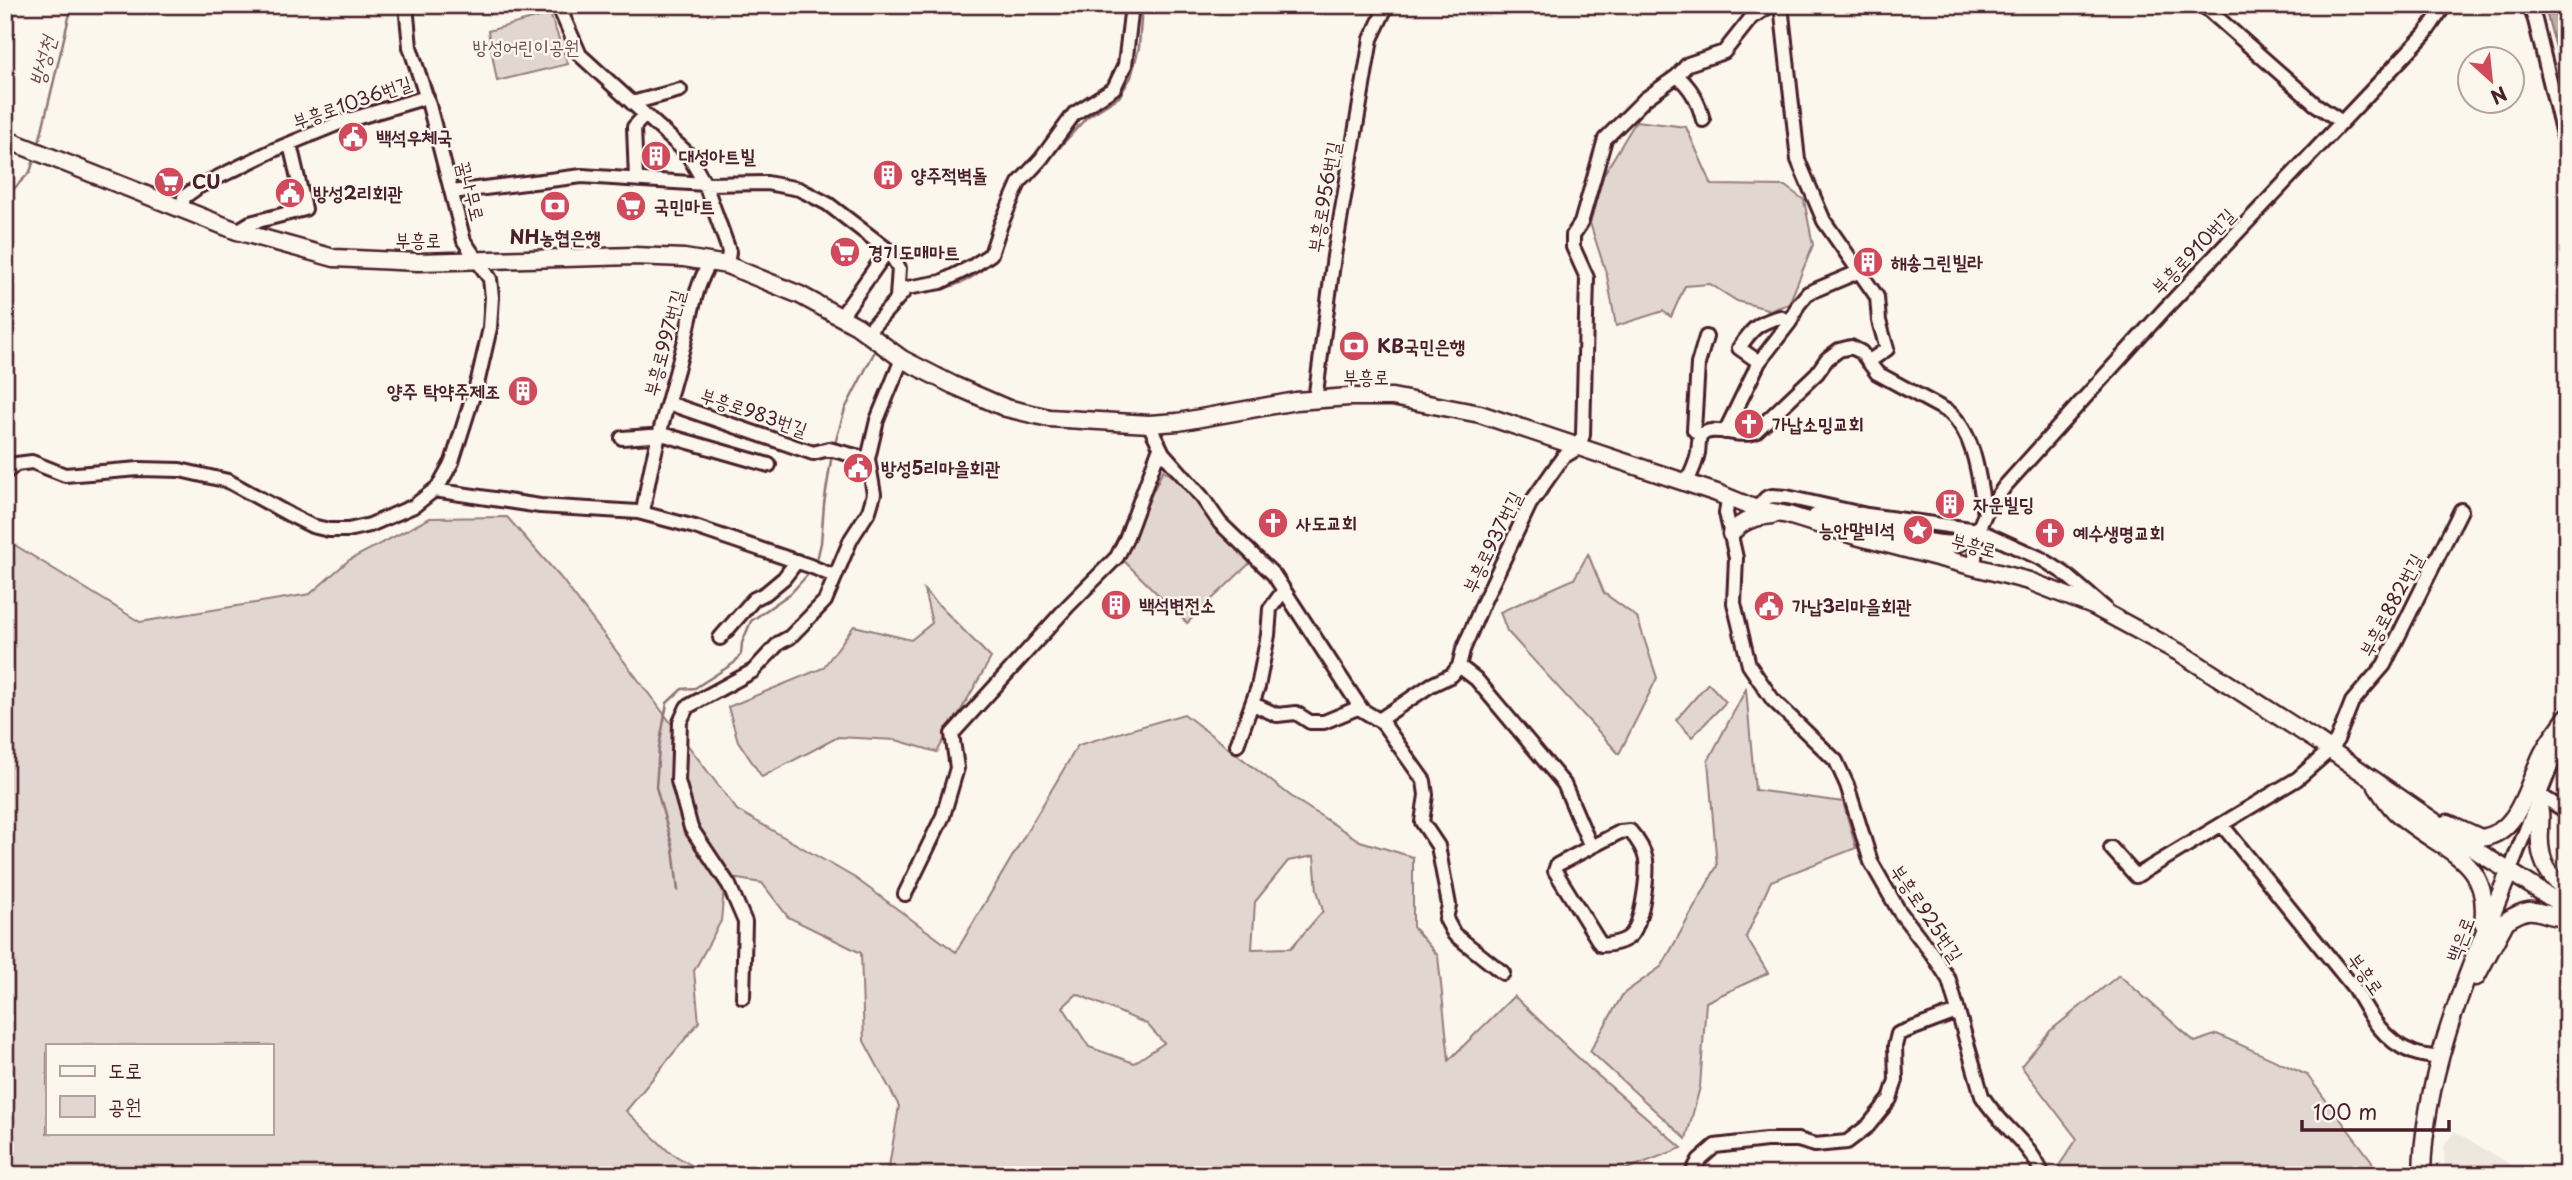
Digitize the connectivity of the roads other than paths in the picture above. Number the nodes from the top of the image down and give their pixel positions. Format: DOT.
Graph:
graph roads {
  1 [pos="406,5"];
  2 [pos="558,5"];
  3 [pos="1132,5"];
  4 [pos="1387,5"];
  5 [pos="1771,5"];
  6 [pos="1781,5"];
  7 [pos="2203,5"];
  8 [pos="2445,5"];
  9 [pos="2529,5"];
  10 [pos="1677,76"];
  11 [pos="680,90"];
  12 [pos="427,97"];
  13 [pos="632,103"];
  14 [pos="645,115"];
  15 [pos="1703,120"];
  16 [pos="2342,122"];
  17 [pos="5,139"];
  18 [pos="290,144"];
  19 [pos="2567,151"];
  20 [pos="636,179"];
  21 [pos="705,184"];
  22 [pos="452,191"];
  23 [pos="182,208"];
  24 [pos="237,231"];
  25 [pos="888,250"];
  26 [pos="478,260"];
  27 [pos="711,261"];
  28 [pos="727,265"];
  29 [pos="1858,272"];
  30 [pos="897,297"];
  31 [pos="839,318"];
  32 [pos="1790,322"];
  33 [pos="866,334"];
  34 [pos="1706,337"];
  35 [pos="902,359"];
  36 [pos="1759,362"];
  37 [pos="1868,362"];
  38 [pos="1315,400"];
  39 [pos="668,403"];
  40 [pos="1149,424"];
  41 [pos="1725,432"];
  42 [pos="1701,436"];
  43 [pos="660,437"];
  44 [pos="622,438"];
  45 [pos="1160,447"];
  46 [pos="1578,448"];
  47 [pos="868,459"];
  48 [pos="769,465"];
  49 [pos="5,472"];
  50 [pos="1686,484"];
  51 [pos="434,490"];
  52 [pos="1728,499"];
  53 [pos="1756,509"];
  54 [pos="2461,510"];
  55 [pos="643,513"];
  56 [pos="1783,514"];
  57 [pos="1985,514"];
  58 [pos="1978,530"];
  59 [pos="1731,534"];
  60 [pos="797,561"];
  61 [pos="1974,567"];
  62 [pos="834,576"];
  63 [pos="1284,590"];
  64 [pos="2117,619"];
  65 [pos="720,638"];
  66 [pos="1459,666"];
  67 [pos="1252,704"];
  68 [pos="1360,707"];
  69 [pos="2567,717"];
  70 [pos="1379,720"];
  71 [pos="2567,726"];
  72 [pos="1237,745"];
  73 [pos="2329,751"];
  74 [pos="2372,779"];
  75 [pos="2539,799"];
  76 [pos="2422,811"];
  77 [pos="2567,812"];
  78 [pos="2222,825"];
  79 [pos="1591,847"];
  80 [pos="2445,847"];
  81 [pos="2111,848"];
  82 [pos="2480,853"];
  83 [pos="2510,870"];
  84 [pos="2567,890"];
  85 [pos="905,894"];
  86 [pos="2567,908"];
  87 [pos="2567,918"];
  88 [pos="2480,940"];
  89 [pos="1503,972"];
  90 [pos="743,997"];
  91 [pos="1958,1012"];
  92 [pos="2449,1025"];
  93 [pos="2439,1058"];
  94 [pos="1691,1175"];
  95 [pos="2043,1175"];
  96 [pos="2422,1175"];
  1 -- 12 [label="street, 꿈나무로"];
  2 -- 13 [label="street"];
  3 -- 30 [label="street"];
  4 -- 38 [label="street, 부흥로956번길"];
  5 -- 10 [label="street"];
  6 -- 29 [label="street"];
  7 -- 16 [label="street"];
  8 -- 16 [label="street, 부흥로910번길"];
  9 -- 19 [label="street"];
  10 -- 15 [label="street"];
  10 -- 46 [label="street"];
  11 -- 13 [label="street"];
  12 -- 18 [label="street, 부흥로1036번길"];
  12 -- 22 [label="street, 꿈나무로"];
  13 -- 14 [label="street"];
  14 -- 20 [label="street"];
  14 -- 21 [label="street"];
  16 -- 57 [label="street, 부흥로910번길"];
  17 -- 23 [label="main road, 부흥로"];
  18 -- 23 [label="street, 부흥로1036번길"];
  18 -- 24 [label="street, 부흥로1036번길"];
  20 -- 21 [label="street"];
  20 -- 22 [label="street"];
  21 -- 25 [label="street"];
  21 -- 28 [label="street"];
  22 -- 26 [label="street, 꿈나무로"];
  23 -- 24 [label="main road, 부흥로"];
  24 -- 26 [label="main road, 부흥로"];
  25 -- 30 [label="street"];
  25 -- 31 [label="street"];
  26 -- 27 [label="main road, 부흥로"];
  26 -- 51 [label="street, 꿈나무로"];
  27 -- 28 [label="main road, 부흥로"];
  27 -- 39 [label="street, 부흥로997번길"];
  28 -- 31 [label="main road, 부흥로"];
  29 -- 32 [label="street"];
  29 -- 37 [label="street"];
  30 -- 33 [label="street"];
  31 -- 33 [label="main road, 부흥로"];
  32 -- 36 [label="street"];
  32 -- 36 [label="street"];
  33 -- 35 [label="main road, 부흥로"];
  34 -- 42 [label="street"];
  35 -- 40 [label="main road, 부흥로"];
  35 -- 47 [label="street"];
  36 -- 41 [label="street"];
  37 -- 41 [label="street"];
  37 -- 57 [label="street"];
  38 -- 40 [label="main road, 부흥로"];
  38 -- 46 [label="main road, 부흥로"];
  39 -- 43 [label="street, 부흥로997번길"];
  39 -- 47 [label="street, 부흥로983번길"];
  40 -- 45 [label="street"];
  41 -- 42 [label="street"];
  42 -- 50 [label="street"];
  43 -- 44 [label="street"];
  43 -- 48 [label="street"];
  43 -- 55 [label="street, 부흥로997번길"];
  45 -- 63 [label="street"];
  45 -- 85 [label="street"];
  46 -- 50 [label="main road, 부흥로"];
  46 -- 66 [label="street, 부흥로937번길"];
  47 -- 62 [label="street"];
  49 -- 51 [label="street"];
  50 -- 52 [label="main road, 부흥로"];
  51 -- 55 [label="street"];
  52 -- 53 [label="main road, 부흥로"];
  52 -- 59 [label="street, 부흥로925번길"];
  53 -- 56 [label="main road, 부흥로"];
  53 -- 58 [label="street"];
  54 -- 73 [label="street, 부흥로882번길"];
  55 -- 60 [label="street"];
  56 -- 58 [label="main road"];
  56 -- 59 [label="main road"];
  56 -- 61 [label="main road, 부흥로"];
  57 -- 58 [label="street, 부흥로910번길"];
  58 -- 61 [label="street, 부흥로910번길"];
  58 -- 64 [label="street"];
  59 -- 91 [label="street, 부흥로925번길"];
  60 -- 62 [label="street"];
  60 -- 65 [label="street"];
  61 -- 64 [label="main road, 부흥로"];
  62 -- 90 [label="street"];
  63 -- 67 [label="street"];
  63 -- 68 [label="street"];
  64 -- 73 [label="main road, 부흥로"];
  66 -- 70 [label="street"];
  66 -- 79 [label="street"];
  67 -- 68 [label="street"];
  67 -- 72 [label="street"];
  68 -- 70 [label="street"];
  69 -- 76 [label="main road"];
  70 -- 89 [label="street"];
  71 -- 75 [label="street, 백은로"];
  73 -- 74 [label="main road, 부흥로"];
  73 -- 78 [label="street"];
  74 -- 76 [label="main road, 부흥로"];
  74 -- 80 [label="main road"];
  75 -- 77 [label="street"];
  75 -- 83 [label="street, 백은로"];
  75 -- 84 [label="main road"];
  76 -- 82 [label="main road, 부흥로"];
  78 -- 81 [label="street"];
  78 -- 93 [label="street, 부흥로"];
  79 -- 79 [label="street"];
  80 -- 82 [label="main road"];
  80 -- 88 [label="main road"];
  82 -- 83 [label="main road, 부흥로"];
  83 -- 86 [label="main road, 부흥로"];
  83 -- 88 [label="main road, 백은로"];
  87 -- 92 [label="main road"];
  88 -- 92 [label="main road, 백은로"];
  91 -- 94 [label="street"];
  91 -- 95 [label="street, 부흥로925번길"];
  92 -- 93 [label="main road, 백은로"];
  93 -- 96 [label="main road, 백은로"];
}
